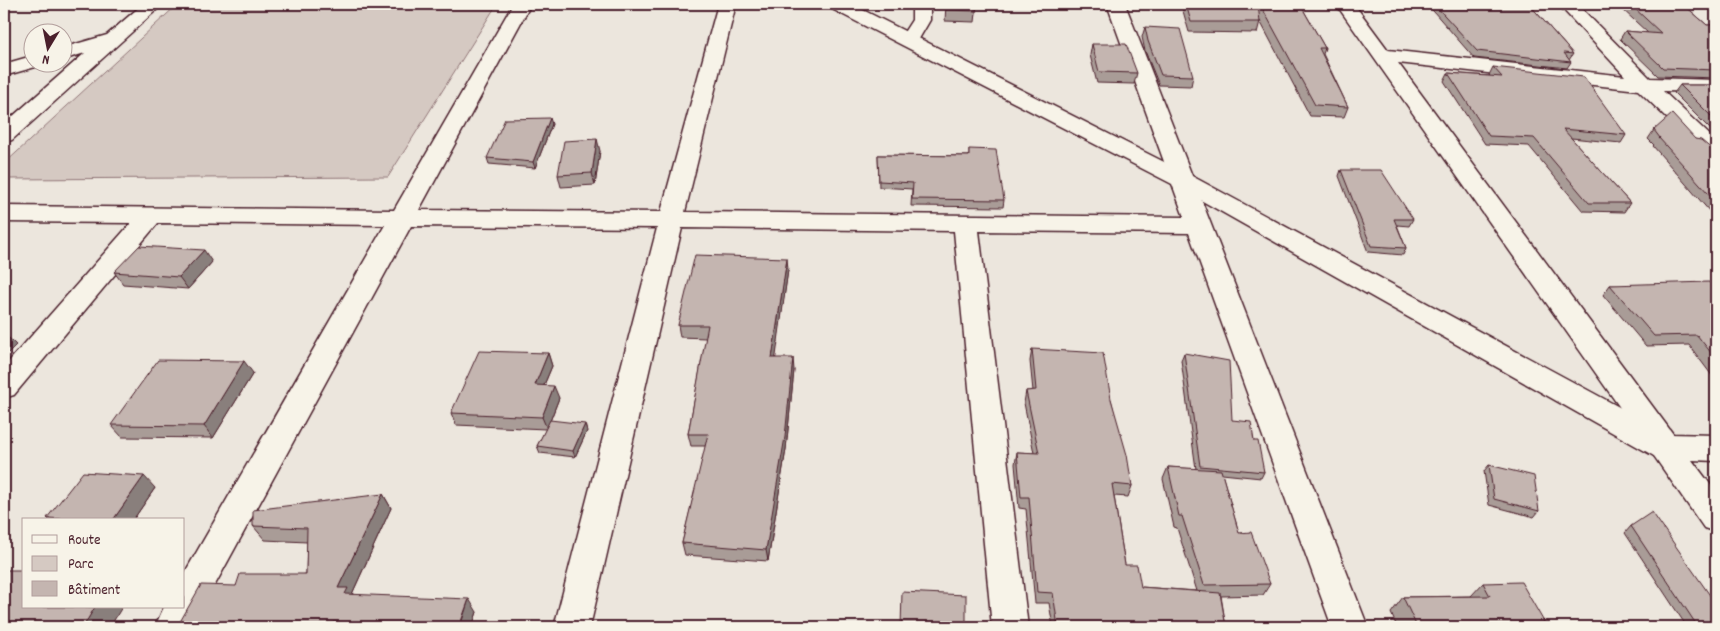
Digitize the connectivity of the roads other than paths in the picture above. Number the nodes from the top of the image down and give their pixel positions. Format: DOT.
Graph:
graph roads {
  1 [pos="154,4"];
  2 [pos="522,4"];
  3 [pos="727,4"];
  4 [pos="838,4"];
  5 [pos="921,4"];
  6 [pos="1116,4"];
  7 [pos="1345,4"];
  8 [pos="1567,4"];
  9 [pos="113,40"];
  10 [pos="910,40"];
  11 [pos="72,51"];
  12 [pos="1382,55"];
  13 [pos="22,65"];
  14 [pos="4,70"];
  15 [pos="1644,84"];
  16 [pos="1716,86"];
  17 [pos="4,136"];
  18 [pos="1716,154"];
  19 [pos="1182,180"];
  20 [pos="4,214"];
  21 [pos="151,216"];
  22 [pos="402,218"];
  23 [pos="671,220"];
  24 [pos="966,222"];
  25 [pos="1199,225"];
  26 [pos="4,388"];
  27 [pos="1664,447"];
  28 [pos="1716,448"];
  29 [pos="1716,518"];
  30 [pos="185,606"];
  31 [pos="184,608"];
  32 [pos="173,627"];
  33 [pos="572,627"];
  34 [pos="1010,627"];
  35 [pos="1350,627"];
  1 -- 9 [label="street"];
  2 -- 22 [label="street"];
  3 -- 23 [label="street"];
  4 -- 10 [label="street"];
  5 -- 10 [label="street"];
  6 -- 19 [label="street"];
  7 -- 12 [label="street"];
  8 -- 15 [label="street"];
  9 -- 11 [label="street"];
  9 -- 17 [label="street"];
  10 -- 19 [label="street"];
  12 -- 15 [label="street"];
  12 -- 27 [label="street"];
  13 -- 14 [label="street"];
  15 -- 16 [label="street"];
  15 -- 18 [label="street"];
  19 -- 25 [label="street"];
  19 -- 27 [label="street"];
  20 -- 21 [label="street"];
  21 -- 22 [label="street"];
  21 -- 26 [label="street"];
  22 -- 23 [label="street"];
  22 -- 30 [label="street"];
  23 -- 24 [label="street"];
  23 -- 33 [label="street"];
  24 -- 25 [label="street"];
  24 -- 34 [label="street"];
  25 -- 35 [label="street"];
  27 -- 28 [label="street"];
  27 -- 29 [label="street"];
  31 -- 32 [label="street"];
}
